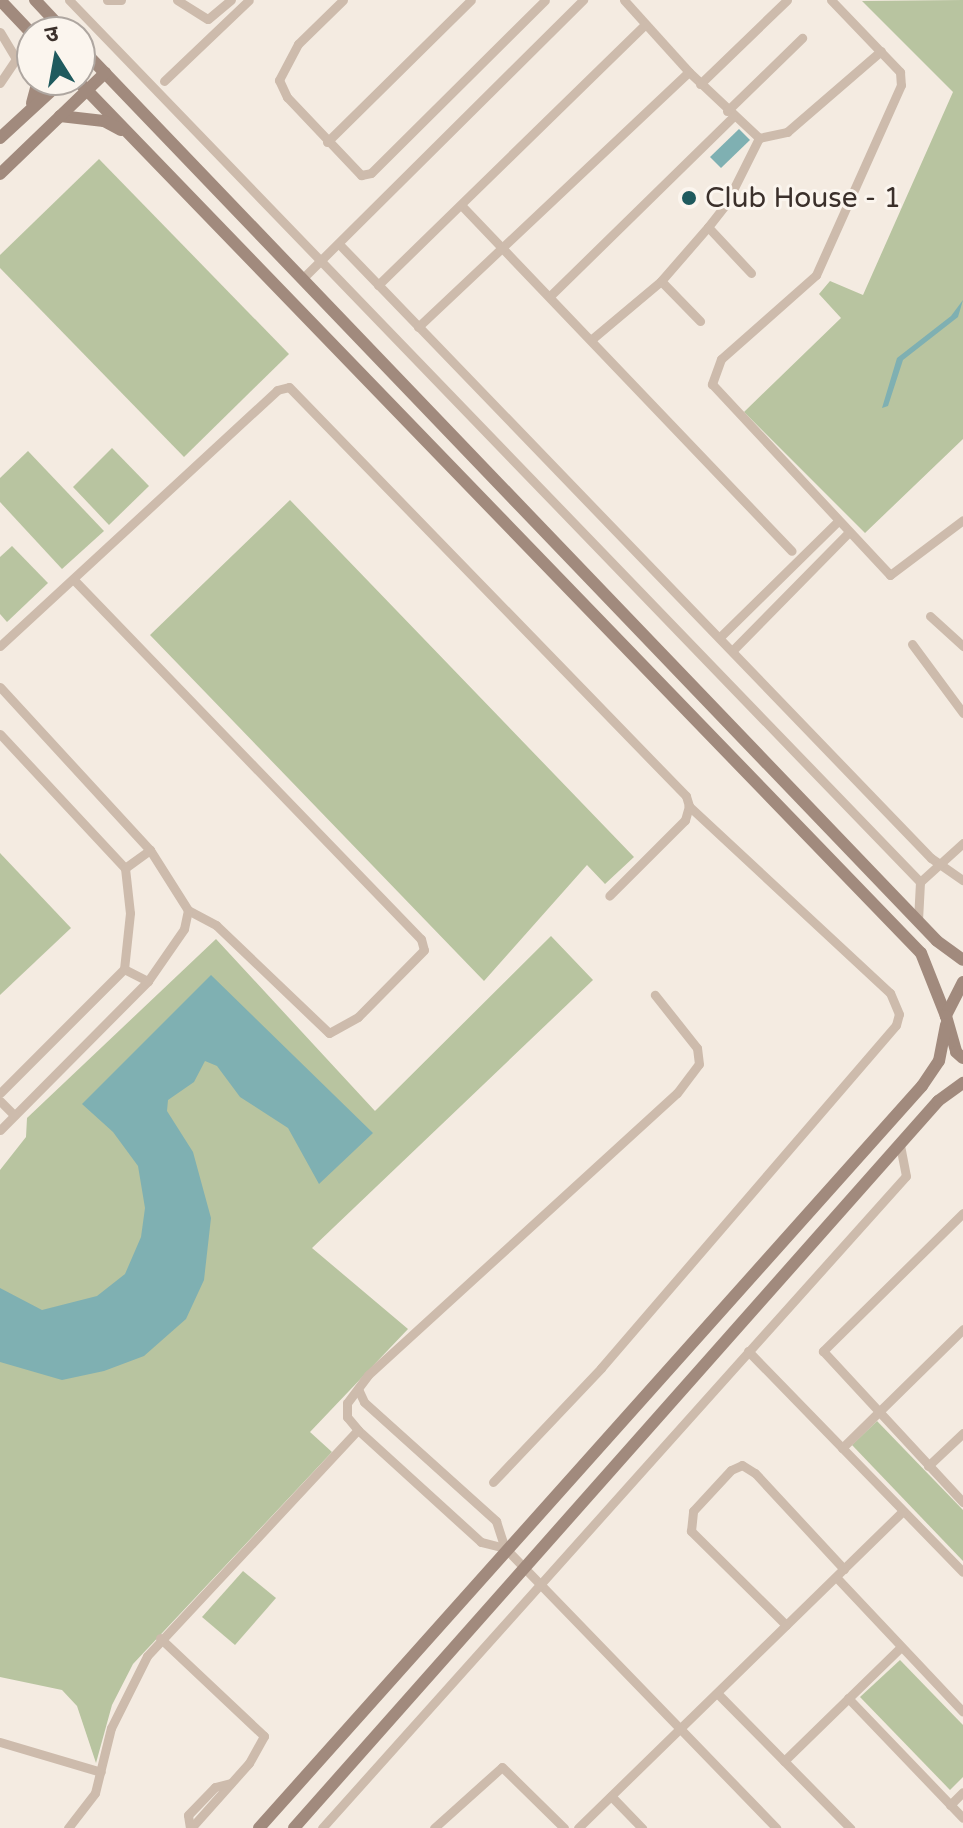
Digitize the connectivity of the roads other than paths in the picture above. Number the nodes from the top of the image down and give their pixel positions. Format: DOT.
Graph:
graph roads {
  1 [pos="0,0"];
  2 [pos="35,0"];
  3 [pos="69,0"];
  4 [pos="107,0"];
  5 [pos="121,0"];
  6 [pos="177,0"];
  7 [pos="231,0"];
  8 [pos="249,0"];
  9 [pos="343,0"];
  10 [pos="471,0"];
  11 [pos="525,0"];
  12 [pos="545,0"];
  13 [pos="583,0"];
  14 [pos="624,0"];
  15 [pos="787,0"];
  16 [pos="831,0"];
  17 [pos="534,9"];
  18 [pos="50,16"];
  19 [pos="16,17"];
  20 [pos="645,24"];
  21 [pos="0,32"];
  22 [pos="802,38"];
  23 [pos="881,51"];
  24 [pos="96,66"];
  25 [pos="689,72"];
  26 [pos="105,73"];
  27 [pos="164,81"];
  28 [pos="96,82"];
  29 [pos="0,83"];
  30 [pos="700,84"];
  31 [pos="34,96"];
  32 [pos="43,96"];
  33 [pos="81,96"];
  34 [pos="93,96"];
  35 [pos="31,106"];
  36 [pos="730,114"];
  37 [pos="60,116"];
  38 [pos="131,136"];
  39 [pos="0,138"];
  40 [pos="759,138"];
  41 [pos="327,142"];
  42 [pos="0,174"];
  43 [pos="462,206"];
  44 [pos="708,227"];
  45 [pos="339,244"];
  46 [pos="501,244"];
  47 [pos="321,260"];
  48 [pos="751,273"];
  49 [pos="303,278"];
  50 [pos="661,281"];
  51 [pos="378,285"];
  52 [pos="550,296"];
  53 [pos="700,321"];
  54 [pos="418,327"];
  55 [pos="592,339"];
  56 [pos="963,520"];
  57 [pos="838,521"];
  58 [pos="849,532"];
  59 [pos="792,551"];
  60 [pos="75,581"];
  61 [pos="930,616"];
  62 [pos="720,637"];
  63 [pos="912,644"];
  64 [pos="0,646"];
  65 [pos="963,646"];
  66 [pos="733,650"];
  67 [pos="0,687"];
  68 [pos="963,713"];
  69 [pos="0,734"];
  70 [pos="689,806"];
  71 [pos="962,845"];
  72 [pos="150,850"];
  73 [pos="940,864"];
  74 [pos="125,868"];
  75 [pos="963,880"];
  76 [pos="920,882"];
  77 [pos="609,896"];
  78 [pos="188,910"];
  79 [pos="918,919"];
  80 [pos="963,960"];
  81 [pos="124,969"];
  82 [pos="148,981"];
  83 [pos="963,982"];
  84 [pos="655,995"];
  85 [pos="946,1020"];
  86 [pos="963,1058"];
  87 [pos="963,1083"];
  88 [pos="0,1093"];
  89 [pos="0,1101"];
  90 [pos="14,1115"];
  91 [pos="0,1130"];
  92 [pos="900,1144"];
  93 [pos="963,1213"];
  94 [pos="963,1329"];
  95 [pos="748,1351"];
  96 [pos="358,1389"];
  97 [pos="877,1413"];
  98 [pos="358,1430"];
  99 [pos="963,1433"];
  100 [pos="842,1448"];
  101 [pos="928,1466"];
  102 [pos="493,1482"];
  103 [pos="963,1502"];
  104 [pos="903,1511"];
  105 [pos="505,1548"];
  106 [pos="524,1569"];
  107 [pos="844,1569"];
  108 [pos="963,1572"];
  109 [pos="836,1577"];
  110 [pos="539,1584"];
  111 [pos="786,1625"];
  112 [pos="160,1638"];
  113 [pos="901,1647"];
  114 [pos="717,1693"];
  115 [pos="848,1698"];
  116 [pos="963,1712"];
  117 [pos="679,1729"];
  118 [pos="0,1742"];
  119 [pos="784,1761"];
  120 [pos="101,1772"];
  121 [pos="963,1792"];
  122 [pos="611,1796"];
  123 [pos="950,1805"];
  124 [pos="963,1818"];
  125 [pos="68,1828"];
  126 [pos="190,1828"];
  127 [pos="259,1828"];
  128 [pos="294,1828"];
  129 [pos="322,1828"];
  130 [pos="434,1828"];
  131 [pos="564,1828"];
  132 [pos="578,1828"];
  133 [pos="642,1828"];
  134 [pos="776,1828"];
  135 [pos="850,1828"];
  1 -- 19 [label="street"];
  2 -- 18 [label="street"];
  3 -- 47 [label="street"];
  4 -- 5 [label="street"];
  6 -- 7 [label="street"];
  8 -- 27 [label="street"];
  9 -- 41 [label="street"];
  10 -- 41 [label="street"];
  11 -- 17 [label="street"];
  12 -- 17 [label="street"];
  13 -- 45 [label="street"];
  14 -- 20 [label="street"];
  15 -- 30 [label="street"];
  16 -- 23 [label="street"];
  17 -- 41 [label="street"];
  20 -- 25 [label="street"];
  20 -- 43 [label="street"];
  21 -- 29 [label="street"];
  22 -- 36 [label="street"];
  23 -- 40 [label="street"];
  23 -- 57 [label="street"];
  24 -- 26 [label="street"];
  25 -- 30 [label="street"];
  25 -- 46 [label="street"];
  26 -- 28 [label="street"];
  26 -- 49 [label="street"];
  30 -- 36 [label="street"];
  31 -- 35 [label="street"];
  32 -- 35 [label="street"];
  33 -- 37 [label="street"];
  34 -- 38 [label="street"];
  35 -- 39 [label="street"];
  36 -- 40 [label="street"];
  36 -- 52 [label="street"];
  37 -- 38 [label="street"];
  37 -- 42 [label="street"];
  38 -- 85 [label="street"];
  40 -- 44 [label="street"];
  43 -- 46 [label="street"];
  43 -- 51 [label="street"];
  44 -- 48 [label="street"];
  44 -- 50 [label="street"];
  45 -- 47 [label="street"];
  45 -- 51 [label="street"];
  46 -- 52 [label="street"];
  46 -- 54 [label="street"];
  47 -- 49 [label="street"];
  47 -- 76 [label="street"];
  49 -- 79 [label="street"];
  50 -- 53 [label="street"];
  50 -- 55 [label="street"];
  51 -- 54 [label="street"];
  52 -- 55 [label="street"];
  54 -- 62 [label="street"];
  55 -- 59 [label="street"];
  56 -- 58 [label="street"];
  57 -- 58 [label="street"];
  57 -- 62 [label="street"];
  58 -- 66 [label="street"];
  60 -- 64 [label="street"];
  60 -- 70 [label="street"];
  60 -- 78 [label="street"];
  61 -- 65 [label="street"];
  62 -- 66 [label="street"];
  63 -- 68 [label="street"];
  66 -- 73 [label="street"];
  67 -- 72 [label="street"];
  69 -- 74 [label="street"];
  70 -- 77 [label="street"];
  70 -- 102 [label="street"];
  71 -- 73 [label="street"];
  72 -- 74 [label="street"];
  72 -- 78 [label="street"];
  73 -- 75 [label="street"];
  73 -- 76 [label="street"];
  74 -- 81 [label="street"];
  76 -- 79 [label="street"];
  78 -- 82 [label="street"];
  79 -- 80 [label="street"];
  81 -- 82 [label="street"];
  81 -- 88 [label="street"];
  82 -- 90 [label="street"];
  83 -- 85 [label="street"];
  84 -- 96 [label="street"];
  85 -- 86 [label="street"];
  85 -- 105 [label="street"];
  87 -- 92 [label="street"];
  89 -- 90 [label="street"];
  90 -- 91 [label="street"];
  92 -- 95 [label="street"];
  92 -- 106 [label="street"];
  93 -- 97 [label="street"];
  94 -- 97 [label="street"];
  95 -- 100 [label="street"];
  95 -- 110 [label="street"];
  96 -- 98 [label="street"];
  96 -- 105 [label="street"];
  97 -- 100 [label="street"];
  97 -- 101 [label="street"];
  98 -- 105 [label="street"];
  98 -- 112 [label="street"];
  99 -- 101 [label="street"];
  100 -- 104 [label="street"];
  101 -- 103 [label="street"];
  104 -- 107 [label="street"];
  104 -- 108 [label="street"];
  105 -- 106 [label="street"];
  105 -- 127 [label="street"];
  106 -- 110 [label="street"];
  106 -- 128 [label="street"];
  107 -- 109 [label="street"];
  107 -- 111 [label="street"];
  109 -- 111 [label="street"];
  109 -- 113 [label="street"];
  110 -- 117 [label="street"];
  110 -- 129 [label="street"];
  111 -- 114 [label="street"];
  112 -- 120 [label="street"];
  112 -- 126 [label="street"];
  113 -- 115 [label="street"];
  113 -- 116 [label="street"];
  114 -- 117 [label="street"];
  114 -- 119 [label="street"];
  115 -- 119 [label="street"];
  115 -- 123 [label="street"];
  117 -- 122 [label="street"];
  117 -- 134 [label="street"];
  118 -- 120 [label="street"];
  119 -- 135 [label="street"];
  120 -- 125 [label="street"];
  121 -- 123 [label="street"];
  122 -- 132 [label="street"];
  122 -- 133 [label="street"];
  123 -- 124 [label="street"];
  130 -- 131 [label="street"];
}
